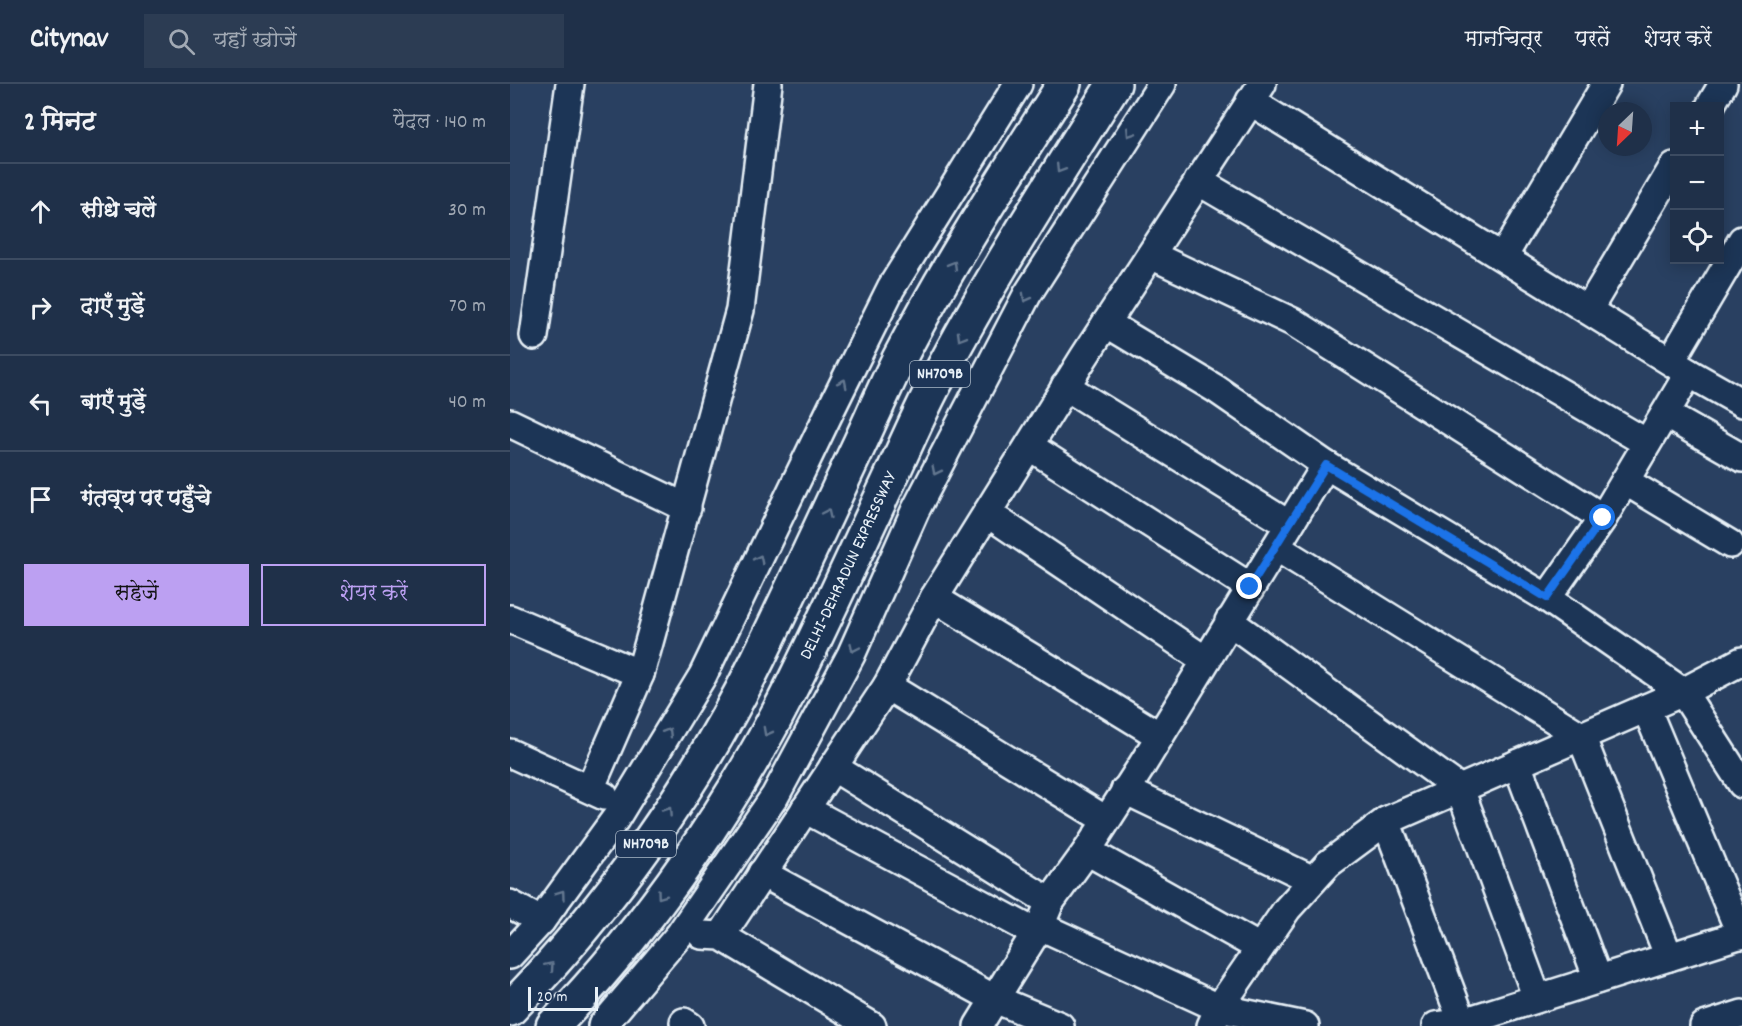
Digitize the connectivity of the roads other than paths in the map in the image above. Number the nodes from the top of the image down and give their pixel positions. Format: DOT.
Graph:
graph roads {
  1 [pos="570,84"];
  2 [pos="768,84"];
  3 [pos="1018,84"];
  4 [pos="1064,84"];
  5 [pos="1114,84"];
  6 [pos="1162,84"];
  7 [pos="1606,84"];
  8 [pos="1723,84"];
  9 [pos="1256,93"];
  10 [pos="1712,102"];
  11 [pos="1670,173"];
  12 [pos="1198,181"];
  13 [pos="1742,240"];
  14 [pos="1151,255"];
  15 [pos="1503,257"];
  16 [pos="1588,310"];
  17 [pos="1106,323"];
  18 [pos="534,336"];
  19 [pos="1680,367"];
  20 [pos="1065,386"];
  21 [pos="1742,403"];
  22 [pos="1665,414"];
  23 [pos="510,423"];
  24 [pos="1647,443"];
  25 [pos="1029,446"];
  26 [pos="1742,458"];
  27 [pos="1326,465"];
  28 [pos="1625,481"];
  29 [pos="687,508"];
  30 [pos="987,513"];
  31 [pos="1603,518"];
  32 [pos="1282,535"];
  33 [pos="1730,544"];
  34 [pos="1250,587"];
  35 [pos="934,598"];
  36 [pos="1547,598"];
  37 [pos="510,619"];
  38 [pos="1229,621"];
  39 [pos="1205,660"];
  40 [pos="1742,661"];
  41 [pos="640,674"];
  42 [pos="887,686"];
  43 [pos="1683,692"];
  44 [pos="1646,708"];
  45 [pos="1160,736"];
  46 [pos="1581,736"];
  47 [pos="510,753"];
  48 [pos="1517,764"];
  49 [pos="833,767"];
  50 [pos="1742,784"];
  51 [pos="590,789"];
  52 [pos="1460,789"];
  53 [pos="1125,790"];
  54 [pos="623,806"];
  55 [pos="805,809"];
  56 [pos="1106,820"];
  57 [pos="1386,821"];
  58 [pos="1087,851"];
  59 [pos="762,873"];
  60 [pos="1313,880"];
  61 [pos="510,904"];
  62 [pos="1042,920"];
  63 [pos="541,921"];
  64 [pos="680,934"];
  65 [pos="1741,934"];
  66 [pos="721,936"];
  67 [pos="1260,948"];
  68 [pos="510,955"];
  69 [pos="1669,957"];
  70 [pos="1598,979"];
  71 [pos="1537,998"];
  72 [pos="995,999"];
  73 [pos="510,1009"];
  74 [pos="1742,1014"];
  75 [pos="1215,1017"];
  76 [pos="1452,1025"];
  77 [pos="553,1026"];
  78 [pos="602,1026"];
  79 [pos="872,1026"];
  80 [pos="978,1026"];
  81 [pos="1060,1026"];
  82 [pos="1305,1026"];
  83 [pos="1704,1026"];
  1 -- 18 [label="street"];
  2 -- 29 [label="street"];
  54 -- 3 [label="street, one-way"];
  73 -- 4 [label="highway, NH709B, one-way"];
  5 -- 77 [label="highway, DELHI-DEHRADUN EXPRESSWAY / NH709B, one-way"];
  6 -- 64 [label="street, one-way"];
  7 -- 15 [label="street"];
  8 -- 10 [label="street"];
  9 -- 12 [label="street"];
  9 -- 15 [label="street"];
  11 -- 16 [label="street"];
  12 -- 14 [label="street"];
  12 -- 24 [label="street"];
  13 -- 19 [label="street"];
  14 -- 17 [label="street"];
  14 -- 31 [label="street"];
  15 -- 16 [label="street"];
  16 -- 19 [label="street"];
  17 -- 20 [label="street"];
  17 -- 27 [label="street"];
  19 -- 21 [label="street"];
  19 -- 22 [label="street"];
  20 -- 25 [label="street"];
  20 -- 32 [label="street"];
  22 -- 24 [label="street"];
  22 -- 26 [label="street"];
  23 -- 29 [label="street"];
  24 -- 28 [label="street"];
  25 -- 30 [label="street"];
  25 -- 34 [label="street"];
  27 -- 32 [label="street"];
  27 -- 36 [label="street"];
  28 -- 31 [label="street"];
  28 -- 33 [label="street"];
  29 -- 41 [label="street"];
  30 -- 35 [label="street"];
  30 -- 39 [label="street"];
  31 -- 36 [label="street"];
  32 -- 34 [label="street"];
  32 -- 46 [label="street"];
  34 -- 38 [label="street"];
  35 -- 42 [label="street"];
  35 -- 45 [label="street"];
  36 -- 43 [label="street"];
  37 -- 41 [label="street"];
  38 -- 39 [label="street"];
  38 -- 52 [label="street"];
  39 -- 45 [label="street"];
  40 -- 43 [label="street"];
  41 -- 51 [label="street"];
  42 -- 49 [label="street"];
  42 -- 56 [label="street"];
  43 -- 44 [label="street"];
  43 -- 50 [label="street"];
  44 -- 46 [label="street"];
  44 -- 65 [label="street"];
  45 -- 53 [label="street"];
  46 -- 48 [label="street"];
  46 -- 69 [label="street"];
  47 -- 51 [label="street"];
  48 -- 52 [label="street"];
  48 -- 70 [label="street"];
  49 -- 55 [label="street"];
  49 -- 62 [label="street"];
  51 -- 54 [label="street"];
  52 -- 57 [label="street"];
  52 -- 71 [label="street"];
  53 -- 56 [label="street"];
  53 -- 60 [label="street"];
  63 -- 54 [label="street, one-way"];
  55 -- 59 [label="street"];
  55 -- 62 [label="street"];
  56 -- 58 [label="street"];
  57 -- 60 [label="street"];
  57 -- 76 [label="street"];
  58 -- 62 [label="street"];
  58 -- 67 [label="street"];
  59 -- 66 [label="street"];
  59 -- 72 [label="street"];
  60 -- 67 [label="street"];
  61 -- 63 [label="street"];
  62 -- 72 [label="street"];
  62 -- 75 [label="street"];
  63 -- 68 [label="street"];
  64 -- 66 [label="street"];
  64 -- 78 [label="street"];
  65 -- 69 [label="street"];
  66 -- 79 [label="street"];
  67 -- 75 [label="street"];
  69 -- 70 [label="street"];
  70 -- 71 [label="street"];
  71 -- 76 [label="street"];
  72 -- 80 [label="street"];
  72 -- 81 [label="street"];
  74 -- 83 [label="street"];
  75 -- 82 [label="street"];
}
